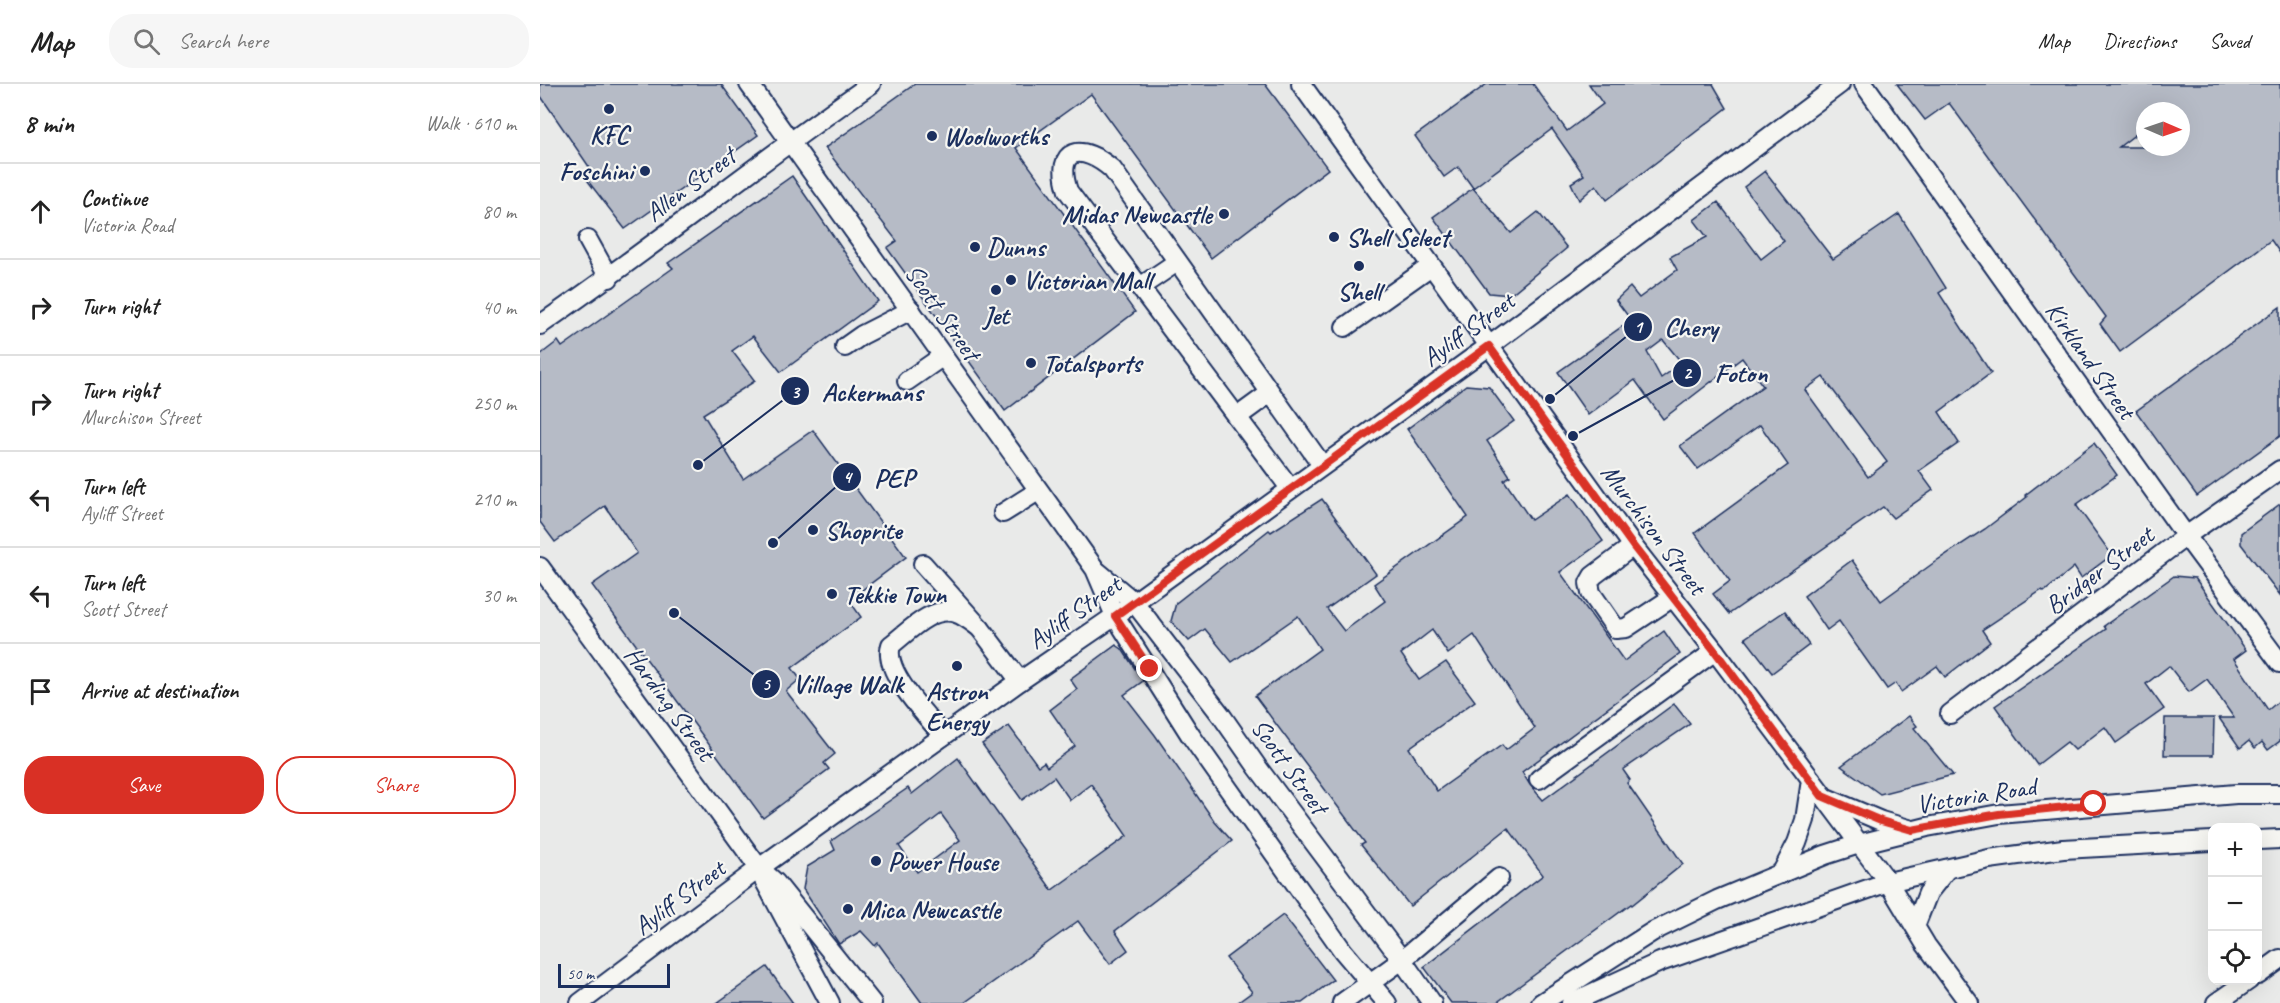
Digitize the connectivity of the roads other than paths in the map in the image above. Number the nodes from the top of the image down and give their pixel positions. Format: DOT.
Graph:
graph roads {
  1 [pos="749,84"];
  2 [pos="871,84"];
  3 [pos="1302,84"];
  4 [pos="1840,84"];
  5 [pos="1864,84"];
  6 [pos="790,141"];
  7 [pos="588,240"];
  8 [pos="1177,262"];
  9 [pos="1431,266"];
  10 [pos="609,278"];
  11 [pos="1140,287"];
  12 [pos="911,310"];
  13 [pos="540,325"];
  14 [pos="1345,327"];
  15 [pos="1489,346"];
  16 [pos="845,347"];
  17 [pos="943,356"];
  18 [pos="907,381"];
  19 [pos="1270,393"];
  20 [pos="1237,417"];
  21 [pos="1322,465"];
  22 [pos="2280,470"];
  23 [pos="1290,488"];
  24 [pos="1038,491"];
  25 [pos="1003,513"];
  26 [pos="2186,536"];
  27 [pos="1633,546"];
  28 [pos="923,564"];
  29 [pos="540,567"];
  30 [pos="1095,569"];
  31 [pos="1672,597"];
  32 [pos="1134,602"];
  33 [pos="1115,616"];
  34 [pos="980,628"];
  35 [pos="1715,651"];
  36 [pos="2280,663"];
  37 [pos="1185,670"];
  38 [pos="1020,681"];
  39 [pos="1161,686"];
  40 [pos="1950,714"];
  41 [pos="943,736"];
  42 [pos="1539,779"];
  43 [pos="1811,780"];
  44 [pos="2280,795"];
  45 [pos="1822,796"];
  46 [pos="1912,830"];
  47 [pos="2280,838"];
  48 [pos="2262,840"];
  49 [pos="2208,841"];
  50 [pos="1859,844"];
  51 [pos="759,868"];
  52 [pos="1947,869"];
  53 [pos="1781,874"];
  54 [pos="1499,878"];
  55 [pos="1888,882"];
  56 [pos="1915,926"];
  57 [pos="2280,959"];
  58 [pos="1402,960"];
  59 [pos="849,972"];
  60 [pos="2262,972"];
  61 [pos="1370,982"];
  62 [pos="2243,985"];
  63 [pos="827,997"];
  64 [pos="580,1003"];
  65 [pos="872,1003"];
  66 [pos="1342,1003"];
  67 [pos="1387,1003"];
  68 [pos="1432,1003"];
  69 [pos="1541,1003"];
  70 [pos="1571,1003"];
  71 [pos="1970,1003"];
  72 [pos="2216,1003"];
  1 -- 6 [label="street, Scott Street"];
  2 -- 6 [label="street, Allen Street"];
  3 -- 9 [label="street, Murchison Street"];
  4 -- 15 [label="street, Ayliff Street"];
  5 -- 26 [label="street, Kirkland Street"];
  6 -- 10 [label="street, Allen Street"];
  6 -- 12 [label="street, Scott Street"];
  7 -- 10 [label="street"];
  8 -- 11 [label="street"];
  8 -- 11 [label="street"];
  8 -- 19 [label="street"];
  9 -- 14 [label="street"];
  9 -- 15 [label="street, Murchison Street"];
  10 -- 13 [label="street, Allen Street"];
  11 -- 20 [label="street"];
  12 -- 16 [label="street"];
  12 -- 17 [label="street, Scott Street"];
  15 -- 21 [label="street, Ayliff Street"];
  15 -- 27 [label="street, Murchison Street"];
  17 -- 18 [label="street"];
  17 -- 24 [label="street, Scott Street"];
  19 -- 20 [label="street"];
  19 -- 21 [label="street"];
  20 -- 23 [label="street"];
  21 -- 23 [label="street, Ayliff Street"];
  22 -- 26 [label="street, Bridger Street"];
  23 -- 32 [label="street, Ayliff Street"];
  24 -- 25 [label="street"];
  24 -- 30 [label="street, Scott Street"];
  26 -- 36 [label="street, Kirkland Street"];
  26 -- 40 [label="street, Bridger Street"];
  27 -- 31 [label="street, Murchison Street"];
  27 -- 31 [label="street"];
  28 -- 34 [label="street"];
  29 -- 51 [label="street, Harding Street"];
  30 -- 32 [label="street, Scott Street"];
  30 -- 33 [label="street, Scott Street"];
  31 -- 35 [label="street, Murchison Street"];
  32 -- 33 [label="street, Ayliff Street"];
  32 -- 37 [label="street, Scott Street"];
  33 -- 38 [label="street, Ayliff Street"];
  33 -- 39 [label="street, Scott Street"];
  34 -- 38 [label="street"];
  34 -- 41 [label="street"];
  35 -- 42 [label="street"];
  35 -- 43 [label="street, Murchison Street"];
  37 -- 39 [label="street"];
  37 -- 58 [label="street, Scott Street"];
  38 -- 41 [label="street, Ayliff Street"];
  39 -- 61 [label="street, Scott Street"];
  41 -- 51 [label="street, Ayliff Street"];
  43 -- 45 [label="street, Murchison Street"];
  43 -- 53 [label="street"];
  44 -- 46 [label="street, Victoria Road"];
  45 -- 46 [label="street"];
  45 -- 50 [label="street, Murchison Street"];
  46 -- 50 [label="street, Victoria Road"];
  47 -- 48 [label="street"];
  49 -- 52 [label="street"];
  50 -- 53 [label="street, Victoria Road"];
  50 -- 55 [label="street, Murchison Street"];
  51 -- 59 [label="street, Harding Street"];
  51 -- 63 [label="street, Harding Street"];
  51 -- 64 [label="street, Ayliff Street"];
  52 -- 55 [label="street"];
  52 -- 56 [label="street"];
  53 -- 69 [label="street, Victoria Road"];
  54 -- 58 [label="street"];
  55 -- 56 [label="street, Murchison Street"];
  55 -- 70 [label="street"];
  56 -- 71 [label="street, Murchison Street"];
  57 -- 60 [label="street"];
  58 -- 61 [label="street"];
  58 -- 68 [label="street, Scott Street"];
  59 -- 63 [label="street"];
  59 -- 65 [label="street, Harding Street"];
  61 -- 66 [label="street"];
  61 -- 67 [label="street, Scott Street"];
  62 -- 72 [label="street"];
}
